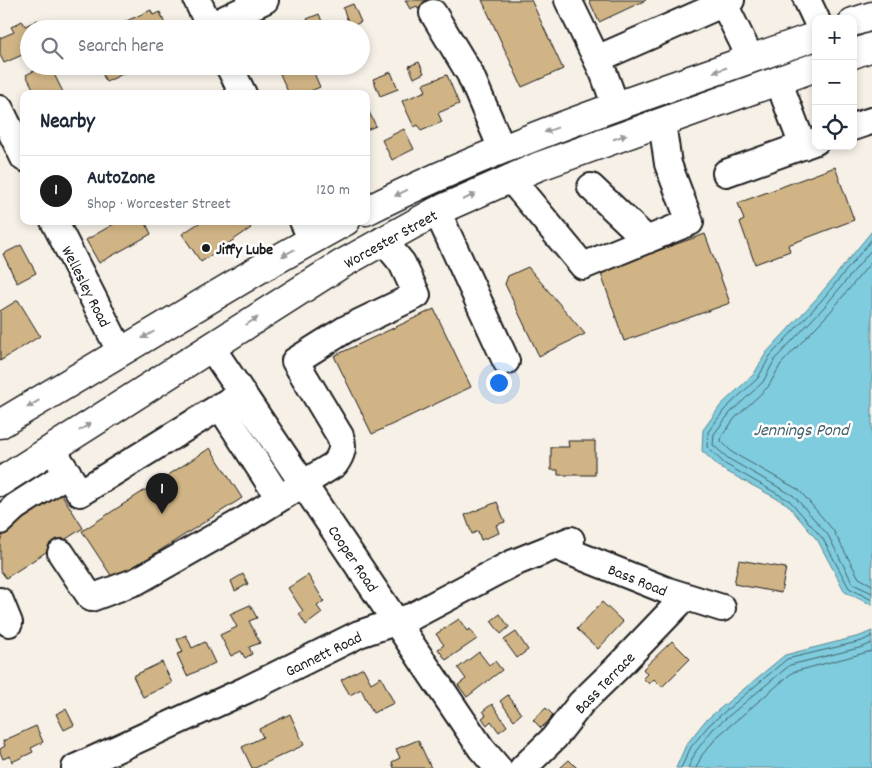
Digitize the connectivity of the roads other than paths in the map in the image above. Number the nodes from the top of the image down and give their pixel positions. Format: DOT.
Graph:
graph roads {
  1 [pos="197,0"];
  2 [pos="265,0"];
  3 [pos="568,0"];
  4 [pos="806,0"];
  5 [pos="727,2"];
  6 [pos="433,13"];
  7 [pos="814,15"];
  8 [pos="872,16"];
  9 [pos="207,20"];
  10 [pos="226,20"];
  11 [pos="857,21"];
  12 [pos="812,37"];
  13 [pos="872,47"];
  14 [pos="857,53"];
  15 [pos="597,59"];
  16 [pos="751,59"];
  17 [pos="812,68"];
  18 [pos="234,75"];
  19 [pos="778,80"];
  20 [pos="240,90"];
  21 [pos="616,107"];
  22 [pos="0,109"];
  23 [pos="662,122"];
  24 [pos="809,143"];
  25 [pos="502,149"];
  26 [pos="20,150"];
  27 [pos="726,173"];
  28 [pos="510,178"];
  29 [pos="591,187"];
  30 [pos="370,208"];
  31 [pos="437,211"];
  32 [pos="56,225"];
  33 [pos="330,225"];
  34 [pos="307,231"];
  35 [pos="383,240"];
  36 [pos="647,240"];
  37 [pos="211,347"];
  38 [pos="120,351"];
  39 [pos="506,360"];
  40 [pos="231,399"];
  41 [pos="0,424"];
  42 [pos="52,449"];
  43 [pos="68,473"];
  44 [pos="0,482"];
  45 [pos="303,483"];
  46 [pos="279,498"];
  47 [pos="0,521"];
  48 [pos="563,543"];
  49 [pos="61,553"];
  50 [pos="685,597"];
  51 [pos="722,608"];
  52 [pos="396,622"];
  53 [pos="75,768"];
  54 [pos="498,768"];
  55 [pos="523,768"];
  1 -- 9 [label="street"];
  2 -- 10 [label="street"];
  3 -- 15 [label="street"];
  4 -- 7 [label="street"];
  5 -- 15 [label="street"];
  5 -- 16 [label="street"];
  6 -- 25 [label="street"];
  8 -- 11 [label="highway"];
  12 -- 16 [label="highway, Worcester Street"];
  13 -- 14 [label="highway"];
  15 -- 21 [label="street"];
  16 -- 21 [label="highway, Worcester Street, one-way"];
  17 -- 19 [label="highway, Worcester Street"];
  18 -- 20 [label="street"];
  19 -- 23 [label="highway, Worcester Street"];
  19 -- 24 [label="street"];
  21 -- 25 [label="highway, Worcester Street, one-way"];
  22 -- 26 [label="street"];
  28 -- 23 [label="highway, Worcester Street, one-way"];
  23 -- 36 [label="street"];
  24 -- 27 [label="street"];
  25 -- 30 [label="highway, Worcester Street, one-way"];
  31 -- 28 [label="highway, Worcester Street, one-way"];
  28 -- 36 [label="street"];
  29 -- 36 [label="street"];
  31 -- 35 [label="highway, Worcester Street"];
  31 -- 39 [label="street"];
  32 -- 38 [label="street, Wellesley Road"];
  33 -- 34 [label="highway"];
  34 -- 38 [label="highway, one-way"];
  37 -- 35 [label="highway, Worcester Street, one-way"];
  35 -- 45 [label="street"];
  37 -- 40 [label="street, Cooper Road"];
  42 -- 37 [label="highway, Worcester Street, one-way"];
  38 -- 41 [label="highway, one-way"];
  40 -- 43 [label="street"];
  40 -- 45 [label="street, Cooper Road"];
  40 -- 46 [label="street"];
  42 -- 43 [label="street"];
  42 -- 44 [label="highway, Worcester Street"];
  43 -- 47 [label="street"];
  45 -- 46 [label="street"];
  45 -- 52 [label="street, Cooper Road"];
  46 -- 49 [label="street"];
  48 -- 50 [label="street, Bass Road"];
  48 -- 52 [label="street, Gannett Road"];
  50 -- 51 [label="street, Bass Road"];
  50 -- 55 [label="street, Bass Terrace"];
  52 -- 53 [label="street, Gannett Road"];
  52 -- 54 [label="street, Cooper Road"];
}
